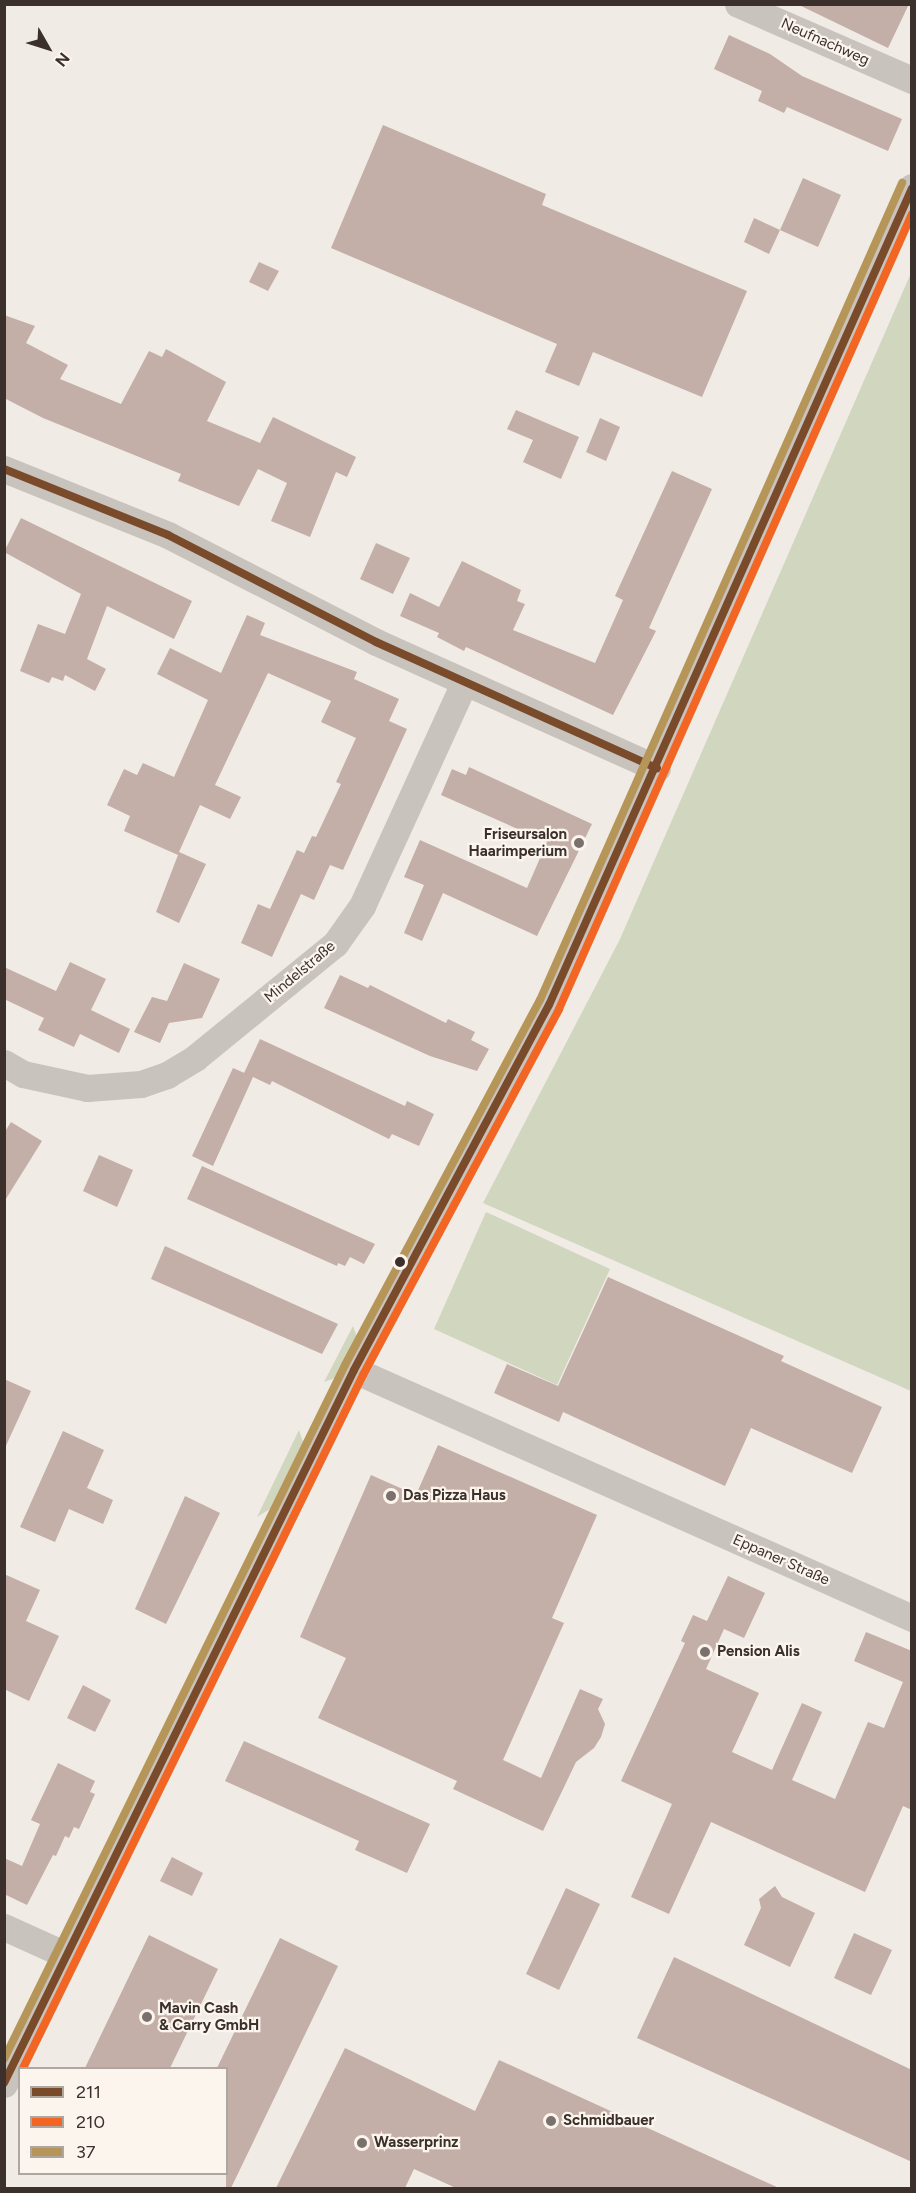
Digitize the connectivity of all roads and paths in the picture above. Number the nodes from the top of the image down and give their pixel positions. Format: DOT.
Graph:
graph roads {
  1 [pos="738,4"];
  2 [pos="912,80"];
  3 [pos="912,187"];
  4 [pos="4,469"];
  5 [pos="464,683"];
  6 [pos="657,768"];
  7 [pos="4,1064"];
  8 [pos="354,1370"];
  9 [pos="912,1618"];
  10 [pos="4,1927"];
  11 [pos="66,1955"];
  12 [pos="4,2084"];
  1 -- 2 [label="street, Neufnachweg"];
  3 -- 6 [label="street"];
  4 -- 5 [label="street"];
  5 -- 6 [label="street"];
  5 -- 7 [label="street, Mindelstraße"];
  6 -- 8 [label="street"];
  8 -- 9 [label="street, Eppaner Straße"];
  8 -- 11 [label="street"];
  10 -- 11 [label="street"];
  11 -- 12 [label="street"];
}
